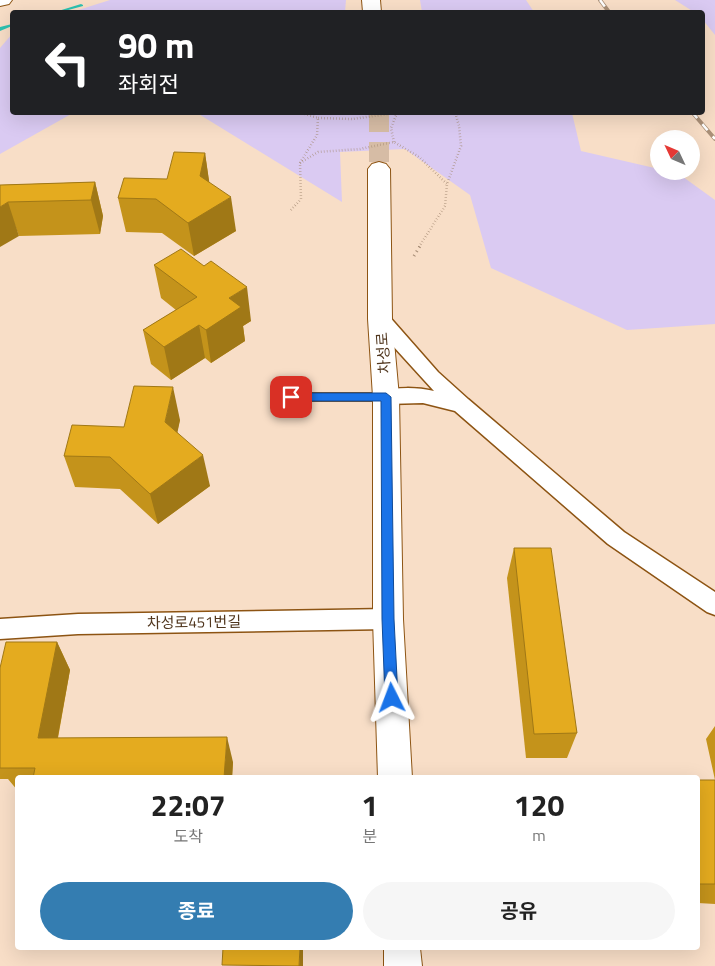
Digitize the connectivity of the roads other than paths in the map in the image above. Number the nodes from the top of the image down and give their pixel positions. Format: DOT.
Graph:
graph roads {
  1 [pos="379,169"];
  2 [pos="380,319"];
  3 [pos="291,397"];
  4 [pos="386,397"];
  5 [pos="461,405"];
  6 [pos="715,605"];
  7 [pos="388,619"];
  8 [pos="0,629"];
  9 [pos="395,775"];
  10 [pos="402,950"];
  11 [pos="403,966"];
  1 -- 2 [label="main road, 차성로"];
  2 -- 4 [label="main road, 차성로"];
  2 -- 5 [label="street"];
  3 -- 4 [label="lane"];
  4 -- 5 [label="street"];
  4 -- 7 [label="main road, 차성로"];
  5 -- 6 [label="street"];
  7 -- 8 [label="street, 차성로451번길"];
  7 -- 9 [label="main road, 차성로"];
  10 -- 11 [label="main road"];
}
